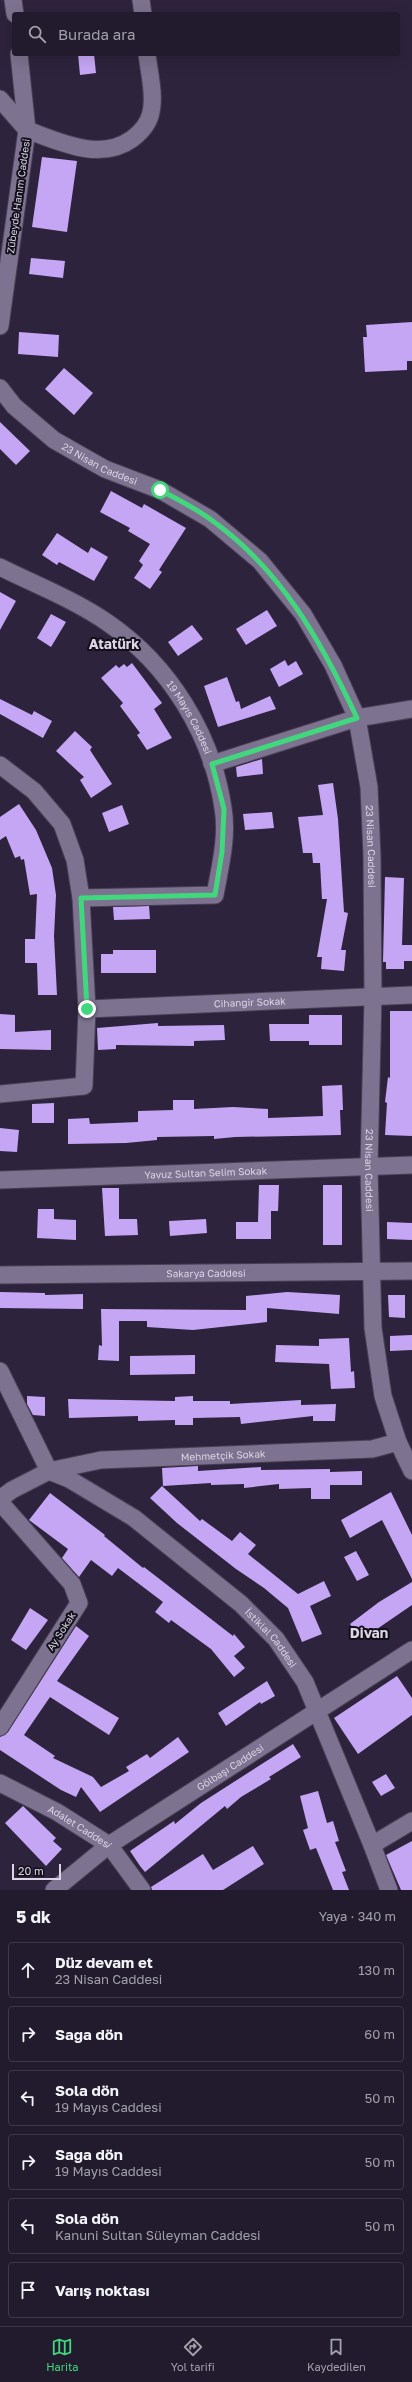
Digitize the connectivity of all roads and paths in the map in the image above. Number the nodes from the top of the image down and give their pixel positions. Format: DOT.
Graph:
graph roads {
  1 [pos="13,0"];
  2 [pos="141,0"];
  3 [pos="15,12"];
  4 [pos="143,12"];
  5 [pos="19,56"];
  6 [pos="147,56"];
  7 [pos="0,99"];
  8 [pos="28,130"];
  9 [pos="0,326"];
  10 [pos="0,388"];
  11 [pos="0,567"];
  12 [pos="412,709"];
  13 [pos="357,718"];
  14 [pos="212,764"];
  15 [pos="0,765"];
  16 [pos="81,898"];
  17 [pos="412,995"];
  18 [pos="373,996"];
  19 [pos="87,1009"];
  20 [pos="0,1094"];
  21 [pos="412,1165"];
  22 [pos="369,1167"];
  23 [pos="0,1180"];
  24 [pos="373,1271"];
  25 [pos="412,1271"];
  26 [pos="0,1274"];
  27 [pos="0,1370"];
  28 [pos="398,1442"];
  29 [pos="49,1471"];
  30 [pos="412,1471"];
  31 [pos="0,1499"];
  32 [pos="0,1502"];
  33 [pos="412,1650"];
  34 [pos="318,1712"];
  35 [pos="0,1727"];
  36 [pos="0,1783"];
  37 [pos="412,1821"];
  38 [pos="109,1845"];
  39 [pos="372,1845"];
  40 [pos="54,1890"];
  41 [pos="142,1890"];
  42 [pos="388,1890"];
  1 -- 3 [label="street"];
  2 -- 4 [label="street"];
  5 -- 8 [label="street"];
  6 -- 8 [label="street"];
  7 -- 8 [label="street, Zübeyde Hanım Caddesi"];
  8 -- 9 [label="street, Zübeyde Hanım Caddesi"];
  10 -- 13 [label="street, 23 Nisan Caddesi"];
  11 -- 14 [label="street, 19 Mayıs Caddesi"];
  12 -- 13 [label="street"];
  13 -- 14 [label="street"];
  13 -- 18 [label="street, 23 Nisan Caddesi"];
  14 -- 16 [label="street, 19 Mayıs Caddesi"];
  15 -- 16 [label="street"];
  16 -- 19 [label="street"];
  17 -- 18 [label="street, Cihangir Sokak"];
  18 -- 19 [label="street, Cihangir Sokak"];
  18 -- 22 [label="street, 23 Nisan Caddesi"];
  19 -- 20 [label="street"];
  21 -- 22 [label="street, Yavuz Sultan Selim Sokak"];
  22 -- 23 [label="street, Yavuz Sultan Selim Sokak"];
  22 -- 24 [label="street, 23 Nisan Caddesi"];
  24 -- 25 [label="street, Sakarya Caddesi"];
  24 -- 26 [label="street, Sakarya Caddesi"];
  24 -- 28 [label="street, 23 Nisan Caddesi"];
  27 -- 29 [label="street"];
  28 -- 29 [label="street, Mehmetçik Sokak"];
  28 -- 30 [label="street, 23 Nisan Caddesi"];
  29 -- 31 [label="street, Mehmetçik Sokak"];
  29 -- 34 [label="street, İstiklal Caddesi"];
  32 -- 35 [label="street, Ay Sokak"];
  33 -- 34 [label="street, Gölbaşı Caddesi"];
  34 -- 38 [label="street, Gölbaşı Caddesi"];
  34 -- 39 [label="street, İstiklal Caddesi"];
  36 -- 38 [label="street, Adalet Caddesi"];
  37 -- 39 [label="street"];
  38 -- 40 [label="street, Gölbaşı Caddesi"];
  38 -- 41 [label="street, Adalet Caddesi"];
  39 -- 42 [label="street, İstiklal Caddesi"];
}
